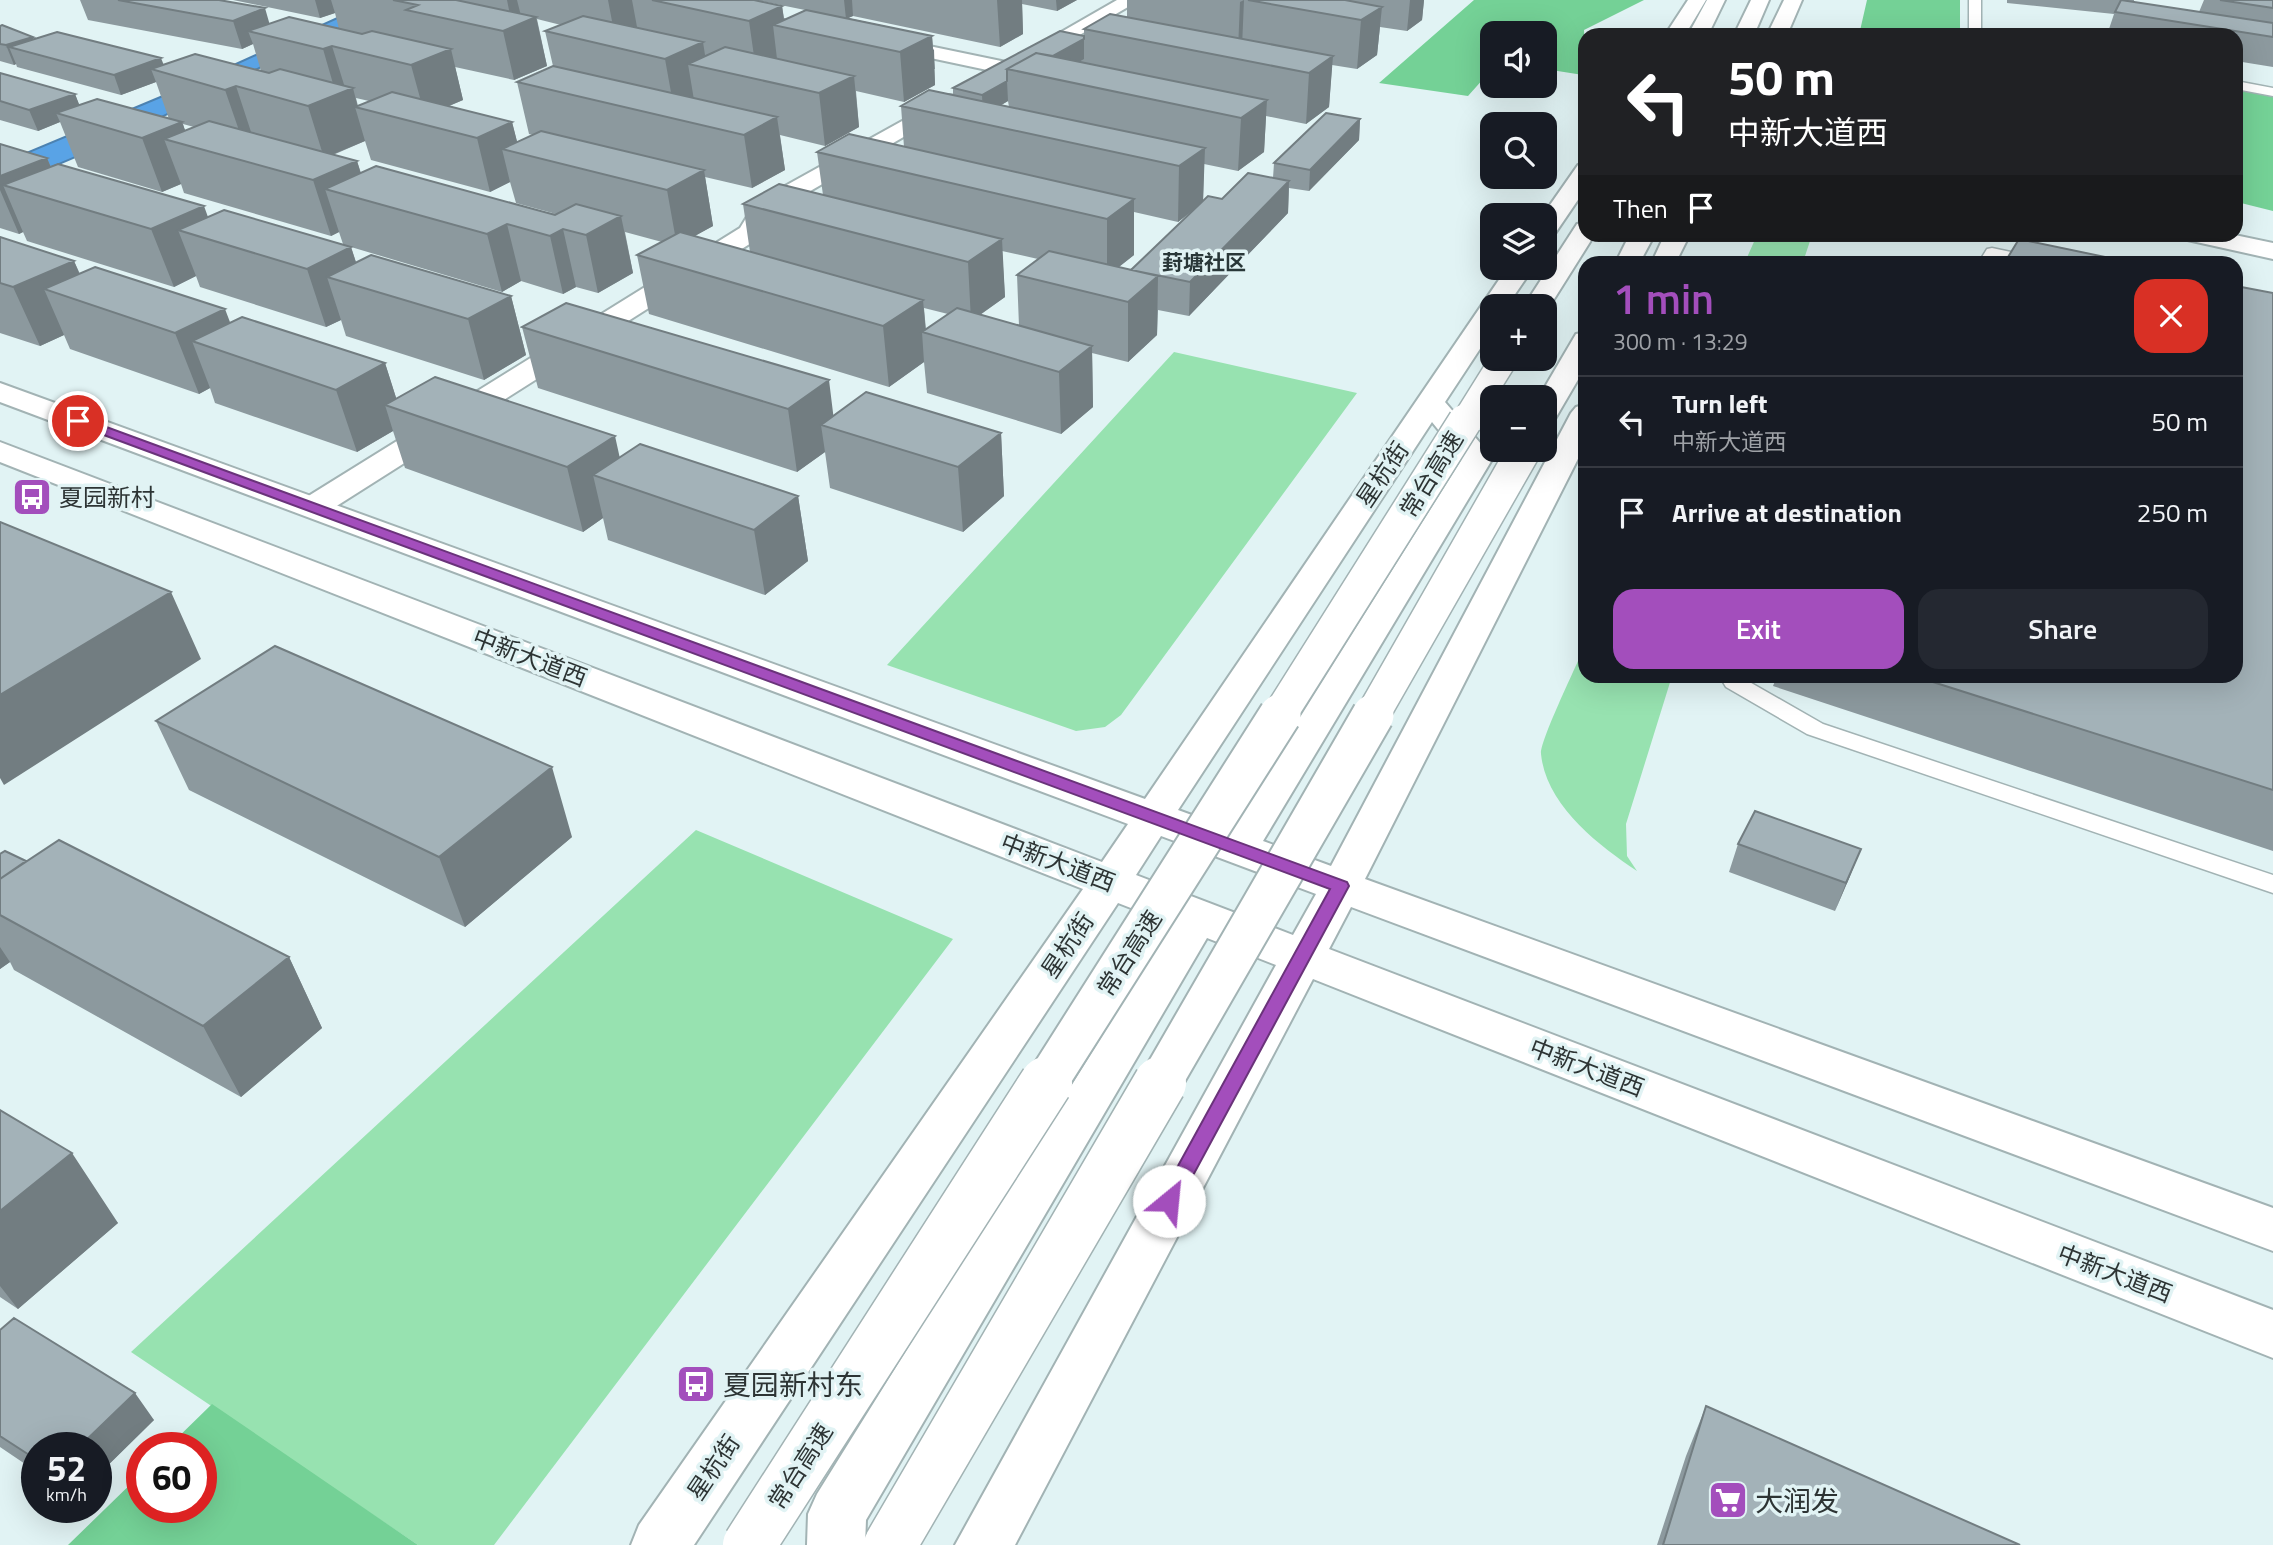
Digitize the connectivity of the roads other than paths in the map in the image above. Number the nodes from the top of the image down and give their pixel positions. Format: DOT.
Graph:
graph roads {
  1 [pos="1132,0"];
  2 [pos="1697,0"];
  3 [pos="1716,0"];
  4 [pos="1760,0"];
  5 [pos="1793,0"];
  6 [pos="1975,0"];
  7 [pos="1679,28"];
  8 [pos="1702,28"];
  9 [pos="1747,28"];
  10 [pos="1780,28"];
  11 [pos="1975,28"];
  12 [pos="857,37"];
  13 [pos="1006,68"];
  14 [pos="2243,86"];
  15 [pos="2273,92"];
  16 [pos="1578,182"];
  17 [pos="1557,212"];
  18 [pos="2243,226"];
  19 [pos="2273,232"];
  20 [pos="1578,242"];
  21 [pos="2230,242"];
  22 [pos="2273,251"];
  23 [pos="1990,256"];
  24 [pos="2011,256"];
  25 [pos="1545,294"];
  26 [pos="1480,326"];
  27 [pos="1578,354"];
  28 [pos="1496,371"];
  29 [pos="0,392"];
  30 [pos="1557,392"];
  31 [pos="1429,402"];
  32 [pos="1578,429"];
  33 [pos="0,451"];
  34 [pos="1517,462"];
  35 [pos="313,507"];
  36 [pos="1736,683"];
  37 [pos="1152,817"];
  38 [pos="1239,848"];
  39 [pos="1110,882"];
  40 [pos="2273,884"];
  41 [pos="1340,886"];
  42 [pos="1198,916"];
  43 [pos="1301,956"];
  44 [pos="2273,1230"];
  45 [pos="2273,1334"];
  46 [pos="660,1545"];
  47 [pos="749,1545"];
  48 [pos="836,1545"];
  49 [pos="890,1545"];
  50 [pos="985,1545"];
  1 -- 13 [label="main road"];
  2 -- 7 [label="main road"];
  3 -- 8 [label="main road"];
  4 -- 9 [label="main road"];
  5 -- 10 [label="main road"];
  6 -- 11 [label="lane"];
  12 -- 13 [label="main road"];
  13 -- 35 [label="main road"];
  14 -- 15 [label="lane"];
  16 -- 17 [label="main road"];
  18 -- 19 [label="main road"];
  20 -- 25 [label="main road"];
  21 -- 22 [label="main road"];
  23 -- 24 [label="lane"];
  26 -- 31 [label="main road, 星杭街"];
  27 -- 30 [label="main road"];
  28 -- 47 [label="main road, 常台高速, bridge"];
  29 -- 35 [label="main road"];
  31 -- 37 [label="main road, 星杭街"];
  31 -- 38 [label="main road"];
  32 -- 41 [label="main road"];
  33 -- 39 [label="main road, 中新大道西"];
  34 -- 49 [label="main road, bridge"];
  35 -- 37 [label="main road"];
  36 -- 40 [label="lane"];
  37 -- 38 [label="main road"];
  37 -- 39 [label="main road, 星杭街"];
  37 -- 42 [label="main road"];
  38 -- 41 [label="main road"];
  38 -- 43 [label="main road"];
  39 -- 42 [label="main road, 中新大道西"];
  39 -- 46 [label="main road, 星杭街"];
  41 -- 43 [label="main road"];
  41 -- 44 [label="main road"];
  42 -- 43 [label="main road, 中新大道西"];
  42 -- 48 [label="main road"];
  43 -- 45 [label="main road, 中新大道西"];
  43 -- 50 [label="main road"];
}
